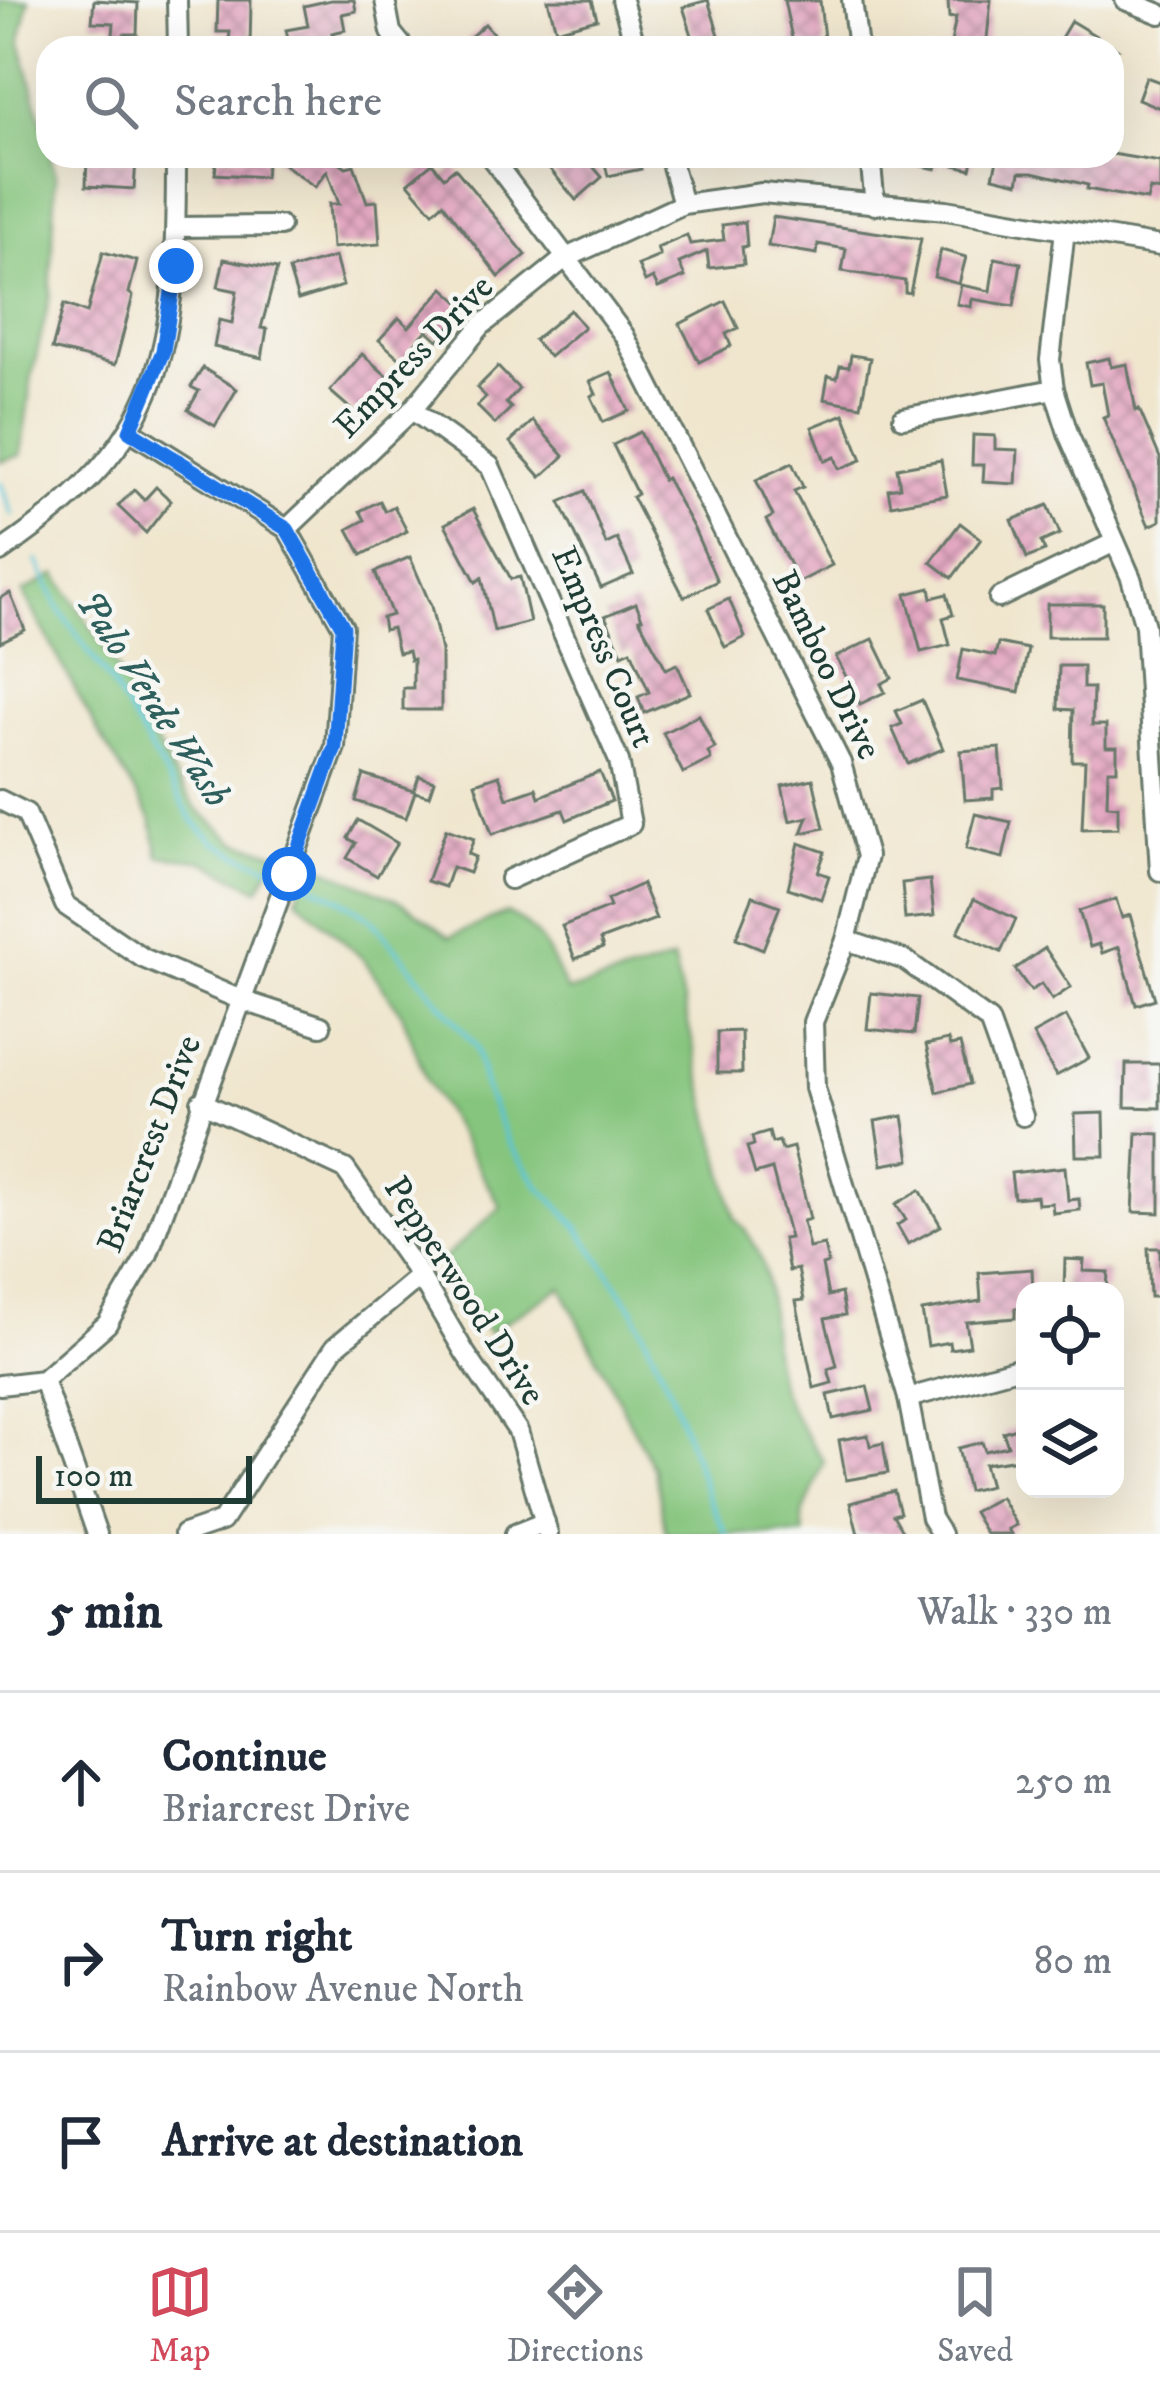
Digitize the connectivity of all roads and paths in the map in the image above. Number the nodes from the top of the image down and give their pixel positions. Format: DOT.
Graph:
graph roads {
  1 [pos="177,0"];
  2 [pos="385,0"];
  3 [pos="622,0"];
  4 [pos="852,0"];
  5 [pos="1125,0"];
  6 [pos="1160,14"];
  7 [pos="178,36"];
  8 [pos="394,36"];
  9 [pos="633,36"];
  10 [pos="856,36"];
  11 [pos="176,168"];
  12 [pos="500,168"];
  13 [pos="672,168"];
  14 [pos="871,168"];
  15 [pos="683,204"];
  16 [pos="875,205"];
  17 [pos="280,226"];
  18 [pos="176,227"];
  19 [pos="1065,230"];
  20 [pos="1160,246"];
  21 [pos="564,259"];
  22 [pos="1054,388"];
  23 [pos="412,410"];
  24 [pos="903,418"];
  25 [pos="130,431"];
  26 [pos="287,529"];
  27 [pos="1115,542"];
  28 [pos="0,552"];
  29 [pos="999,598"];
  30 [pos="0,800"];
  31 [pos="1160,871"];
  32 [pos="510,878"];
  33 [pos="846,940"];
  34 [pos="241,1000"];
  35 [pos="321,1026"];
  36 [pos="202,1102"];
  37 [pos="1023,1116"];
  38 [pos="420,1276"];
  39 [pos="1016,1368"];
  40 [pos="43,1380"];
  41 [pos="0,1385"];
  42 [pos="908,1398"];
  43 [pos="546,1528"];
  44 [pos="97,1534"];
  45 [pos="184,1534"];
  46 [pos="515,1534"];
  47 [pos="941,1534"];
  1 -- 7 [label="street"];
  2 -- 8 [label="street"];
  3 -- 9 [label="street"];
  4 -- 10 [label="street"];
  5 -- 6 [label="street"];
  11 -- 18 [label="street"];
  12 -- 21 [label="street, Bamboo Drive"];
  13 -- 15 [label="street"];
  14 -- 16 [label="street"];
  15 -- 16 [label="street, Empress Drive"];
  15 -- 21 [label="street, Empress Drive"];
  16 -- 19 [label="street, Empress Drive"];
  17 -- 18 [label="street"];
  18 -- 25 [label="street"];
  19 -- 20 [label="street, Empress Drive"];
  19 -- 22 [label="street"];
  21 -- 23 [label="street, Empress Drive"];
  21 -- 33 [label="street, Bamboo Drive"];
  22 -- 24 [label="street"];
  22 -- 27 [label="street"];
  23 -- 26 [label="street, Empress Drive"];
  23 -- 32 [label="street, Empress Court"];
  25 -- 26 [label="street, Briarcrest Drive"];
  25 -- 28 [label="street"];
  26 -- 34 [label="street, Briarcrest Drive"];
  27 -- 29 [label="street"];
  27 -- 31 [label="street"];
  30 -- 34 [label="street"];
  33 -- 37 [label="street"];
  33 -- 42 [label="street, Bamboo Drive"];
  34 -- 35 [label="street, Briarcrest Drive"];
  34 -- 36 [label="street, Briarcrest Drive"];
  36 -- 38 [label="street, Pepperwood Drive"];
  36 -- 40 [label="street, Briarcrest Drive"];
  38 -- 43 [label="street, Pepperwood Drive"];
  38 -- 45 [label="street"];
  39 -- 42 [label="street"];
  40 -- 41 [label="street"];
  40 -- 44 [label="street"];
  42 -- 47 [label="street, Bamboo Drive"];
  43 -- 46 [label="street"];
}
